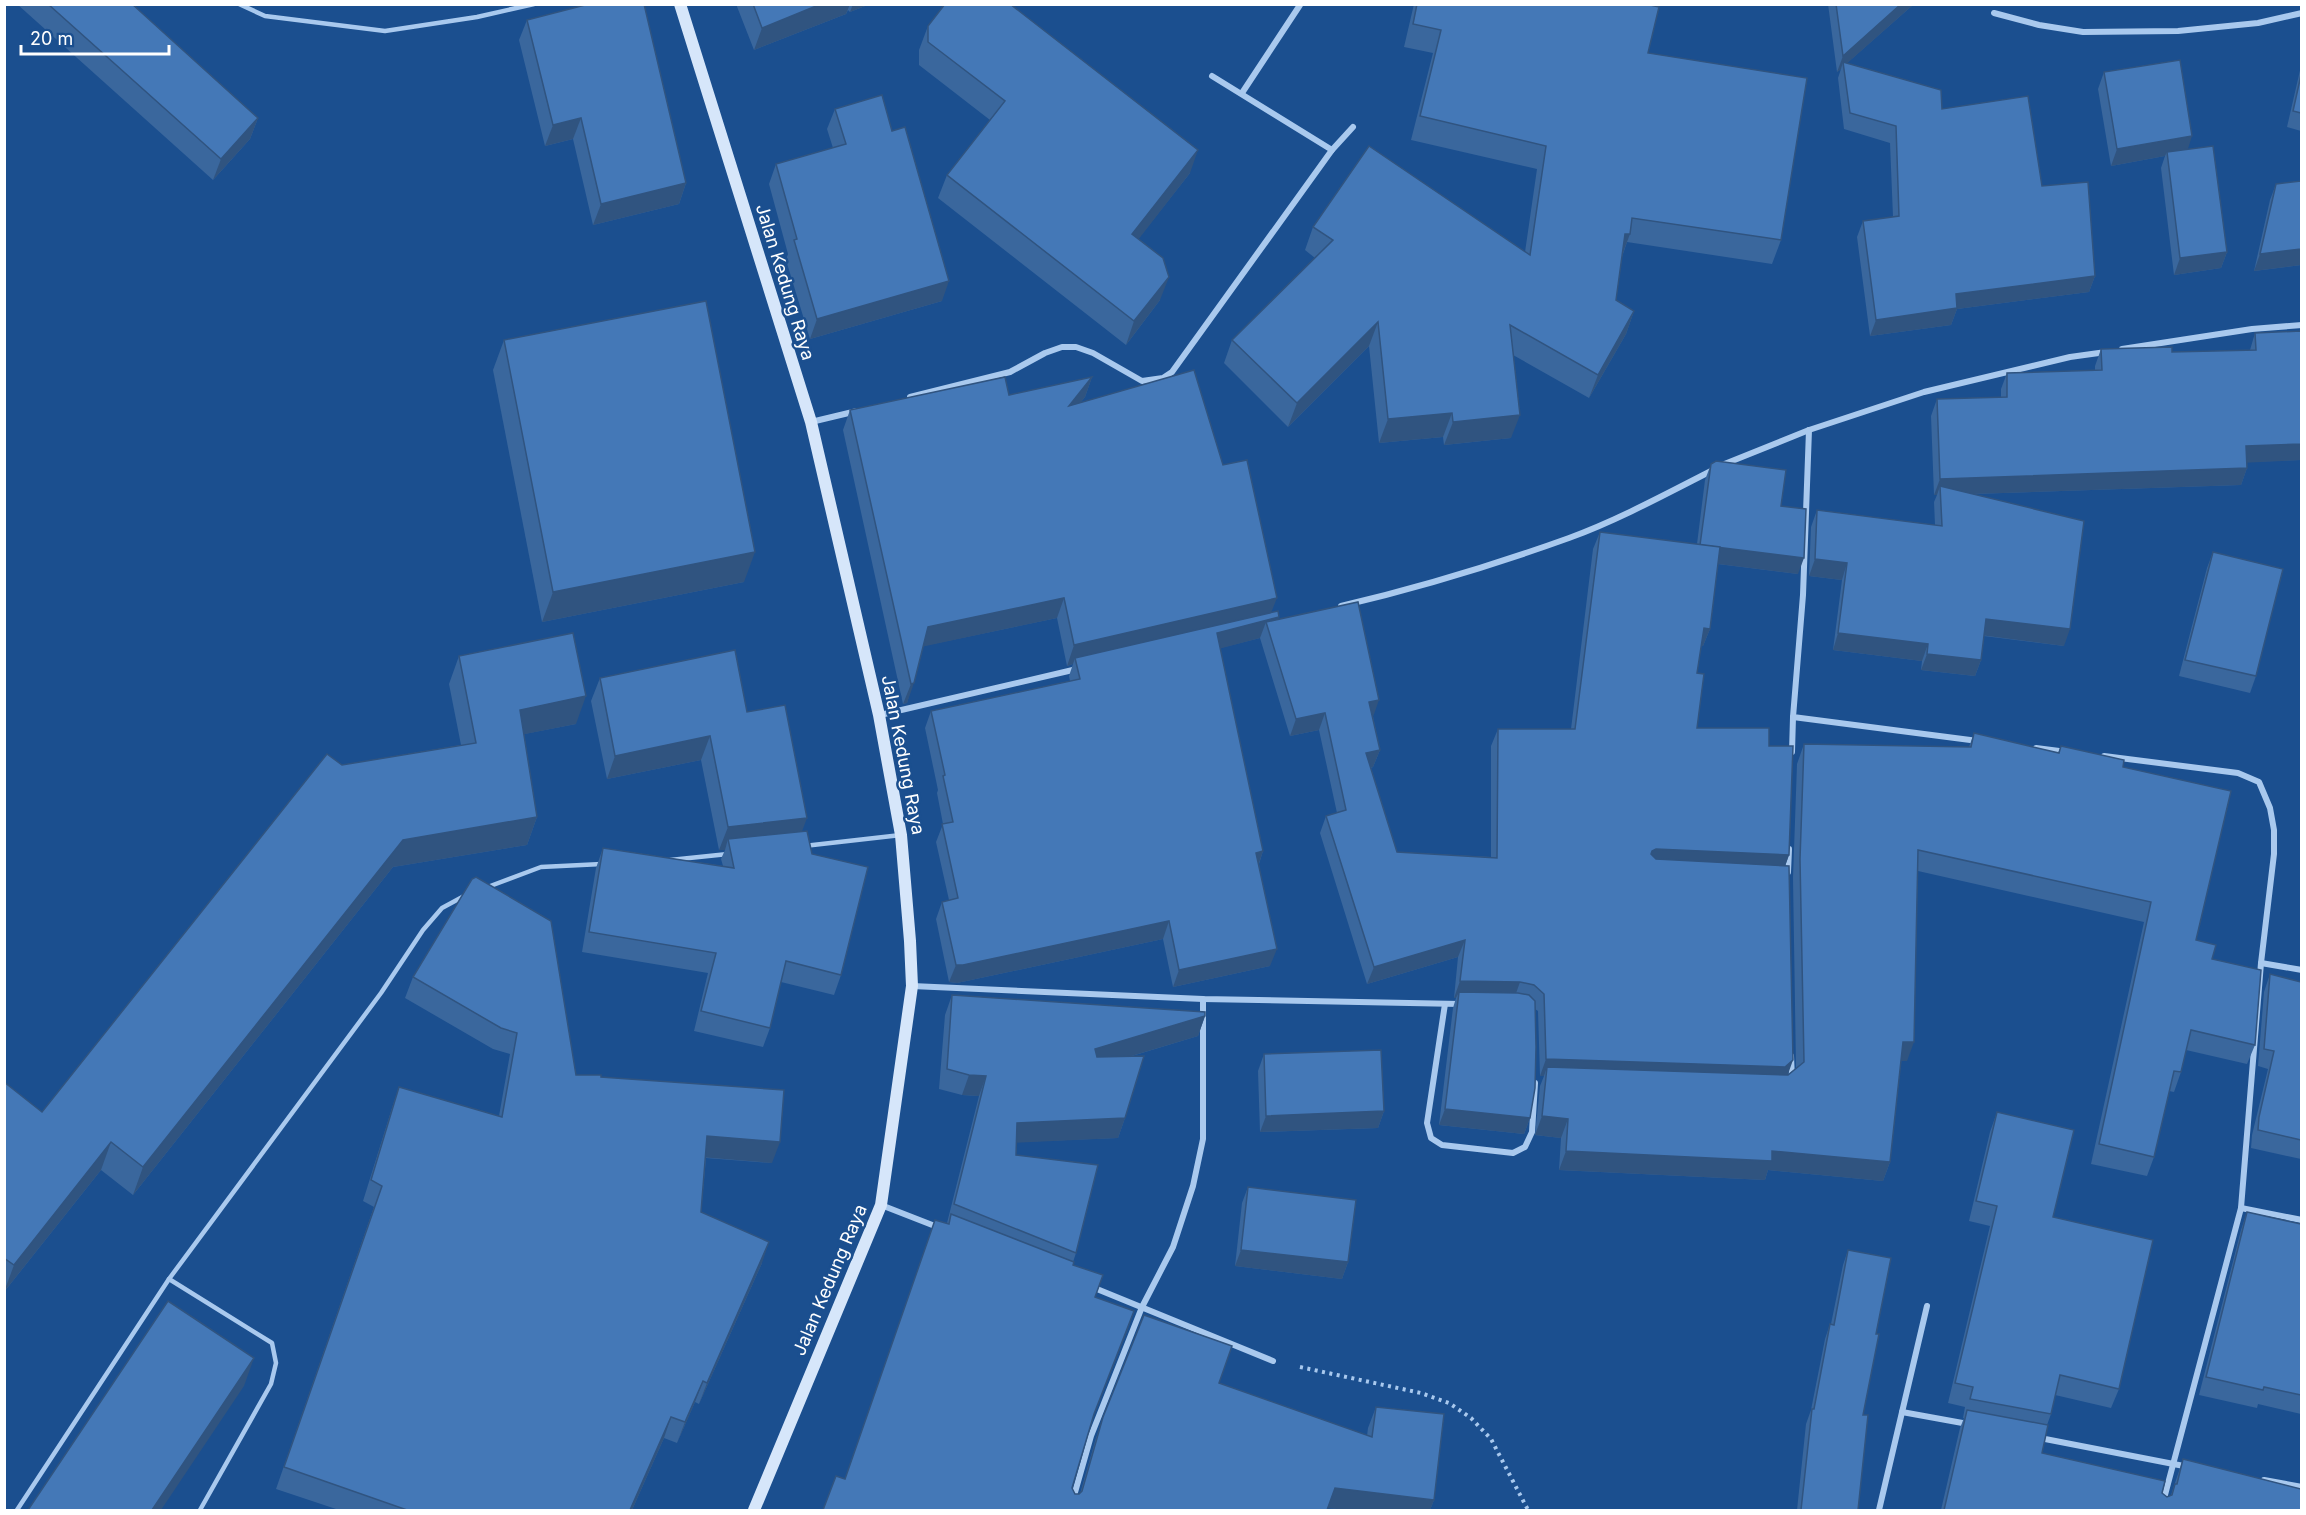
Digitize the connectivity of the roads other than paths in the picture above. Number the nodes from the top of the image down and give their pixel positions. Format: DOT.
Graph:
graph roads {
  1 [pos="239,4"];
  2 [pos="534,4"];
  3 [pos="680,4"];
  4 [pos="1299,5"];
  5 [pos="1994,12"];
  6 [pos="2301,13"];
  7 [pos="1212,76"];
  8 [pos="1242,93"];
  9 [pos="1353,127"];
  10 [pos="1332,150"];
  11 [pos="2301,325"];
  12 [pos="902,400"];
  13 [pos="868,408"];
  14 [pos="811,422"];
  15 [pos="1809,430"];
  16 [pos="1331,608"];
  17 [pos="1088,666"];
  18 [pos="879,716"];
  19 [pos="1793,717"];
  20 [pos="1982,742"];
  21 [pos="2029,747"];
  22 [pos="2075,753"];
  23 [pos="2098,756"];
  24 [pos="1791,763"];
  25 [pos="901,835"];
  26 [pos="1789,843"];
  27 [pos="797,846"];
  28 [pos="739,853"];
  29 [pos="657,861"];
  30 [pos="611,863"];
  31 [pos="1788,878"];
  32 [pos="479,890"];
  33 [pos="469,893"];
  34 [pos="2261,963"];
  35 [pos="2301,970"];
  36 [pos="912,986"];
  37 [pos="1203,999"];
  38 [pos="1445,1004"];
  39 [pos="1467,1004"];
  40 [pos="1791,1043"];
  41 [pos="1535,1070"];
  42 [pos="1535,1081"];
  43 [pos="1547,1081"];
  44 [pos="1787,1085"];
  45 [pos="881,1205"];
  46 [pos="2241,1208"];
  47 [pos="2301,1220"];
  48 [pos="948,1231"];
  49 [pos="169,1280"];
  50 [pos="1089,1286"];
  51 [pos="1927,1306"];
  52 [pos="1142,1307"];
  53 [pos="1273,1361"];
  54 [pos="1902,1412"];
  55 [pos="1973,1425"];
  56 [pos="2032,1437"];
  57 [pos="2173,1464"];
  58 [pos="2196,1468"];
  59 [pos="2255,1479"];
  60 [pos="2301,1487"];
  61 [pos="17,1510"];
  62 [pos="200,1510"];
  63 [pos="754,1510"];
  64 [pos="1070,1510"];
  65 [pos="1879,1510"];
  66 [pos="2161,1510"];
  1 -- 2 [label="lane"];
  3 -- 14 [label="street, Jalan Kedung Raya"];
  4 -- 8 [label="street"];
  5 -- 6 [label="street"];
  7 -- 8 [label="street"];
  8 -- 10 [label="street"];
  9 -- 10 [label="street"];
  10 -- 12 [label="street"];
  11 -- 15 [label="street"];
  13 -- 14 [label="street"];
  14 -- 18 [label="street, Jalan Kedung Raya"];
  15 -- 16 [label="street"];
  15 -- 19 [label="street"];
  17 -- 18 [label="street"];
  18 -- 25 [label="street, Jalan Kedung Raya"];
  19 -- 20 [label="street"];
  19 -- 24 [label="street"];
  21 -- 22 [label="street"];
  23 -- 34 [label="street"];
  25 -- 27 [label="lane"];
  25 -- 36 [label="street, Jalan Kedung Raya"];
  26 -- 31 [label="street"];
  28 -- 29 [label="lane"];
  30 -- 32 [label="lane"];
  33 -- 49 [label="lane"];
  34 -- 35 [label="street"];
  34 -- 46 [label="street"];
  36 -- 37 [label="street"];
  36 -- 45 [label="street, Jalan Kedung Raya"];
  37 -- 38 [label="street"];
  37 -- 52 [label="street"];
  38 -- 39 [label="street"];
  38 -- 42 [label="street"];
  40 -- 44 [label="street"];
  41 -- 42 [label="street"];
  42 -- 43 [label="street"];
  45 -- 48 [label="street"];
  45 -- 63 [label="street, Jalan Kedung Raya"];
  46 -- 47 [label="street"];
  46 -- 57 [label="street"];
  49 -- 61 [label="lane"];
  49 -- 62 [label="lane"];
  50 -- 52 [label="street"];
  51 -- 54 [label="street"];
  52 -- 53 [label="street"];
  52 -- 64 [label="street"];
  54 -- 55 [label="street"];
  54 -- 65 [label="street"];
  56 -- 57 [label="street"];
  57 -- 58 [label="street"];
  57 -- 66 [label="street"];
  59 -- 60 [label="street"];
}
